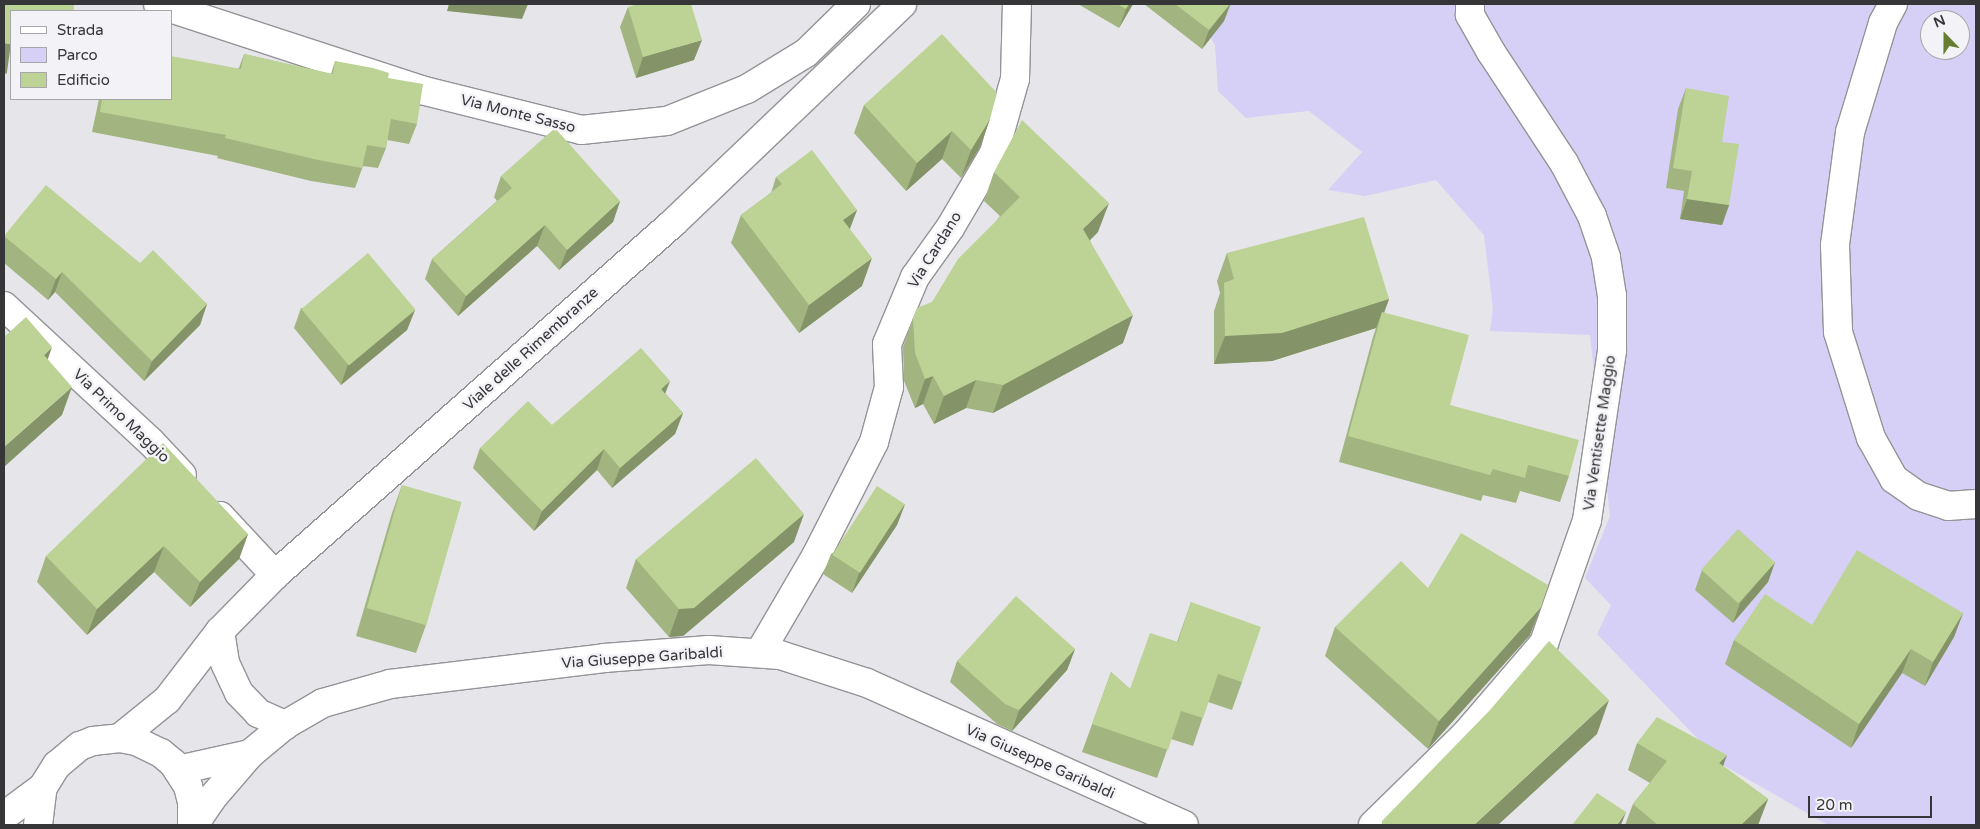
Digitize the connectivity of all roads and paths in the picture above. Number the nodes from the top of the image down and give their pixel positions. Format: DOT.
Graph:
graph roads {
  1 [pos="158,4"];
  2 [pos="856,4"];
  3 [pos="902,4"];
  4 [pos="1017,4"];
  5 [pos="1470,4"];
  6 [pos="1893,4"];
  7 [pos="4,306"];
  8 [pos="1976,504"];
  9 [pos="275,575"];
  10 [pos="220,631"];
  11 [pos="760,652"];
  12 [pos="167,700"];
  13 [pos="285,725"];
  14 [pos="120,738"];
  15 [pos="250,754"];
  16 [pos="170,761"];
  17 [pos="43,788"];
  18 [pos="4,816"];
  19 [pos="38,825"];
  20 [pos="193,825"];
  21 [pos="1184,825"];
  22 [pos="1373,825"];
  1 -- 2 [label="street, Via Monte Sasso"];
  3 -- 9 [label="street, Viale delle Rimembranze"];
  4 -- 11 [label="street, Via Cardano"];
  5 -- 22 [label="street, Via Ventisette Maggio"];
  6 -- 8 [label="street"];
  7 -- 9 [label="street, Via Primo Maggio"];
  9 -- 10 [label="street, Viale delle Rimembranze"];
  10 -- 12 [label="street, Viale delle Rimembranze"];
  10 -- 13 [label="street"];
  11 -- 13 [label="street, Via Giuseppe Garibaldi"];
  11 -- 21 [label="street, Via Giuseppe Garibaldi"];
  12 -- 14 [label="street, Viale delle Rimembranze"];
  12 -- 16 [label="street, Viale delle Rimembranze"];
  13 -- 15 [label="street, Via Giuseppe Garibaldi"];
  14 -- 16 [label="street"];
  14 -- 17 [label="street"];
  15 -- 16 [label="street, Via Giuseppe Garibaldi"];
  15 -- 20 [label="street, Via Giuseppe Garibaldi"];
  16 -- 20 [label="street"];
  17 -- 18 [label="street"];
  17 -- 19 [label="street"];
}
